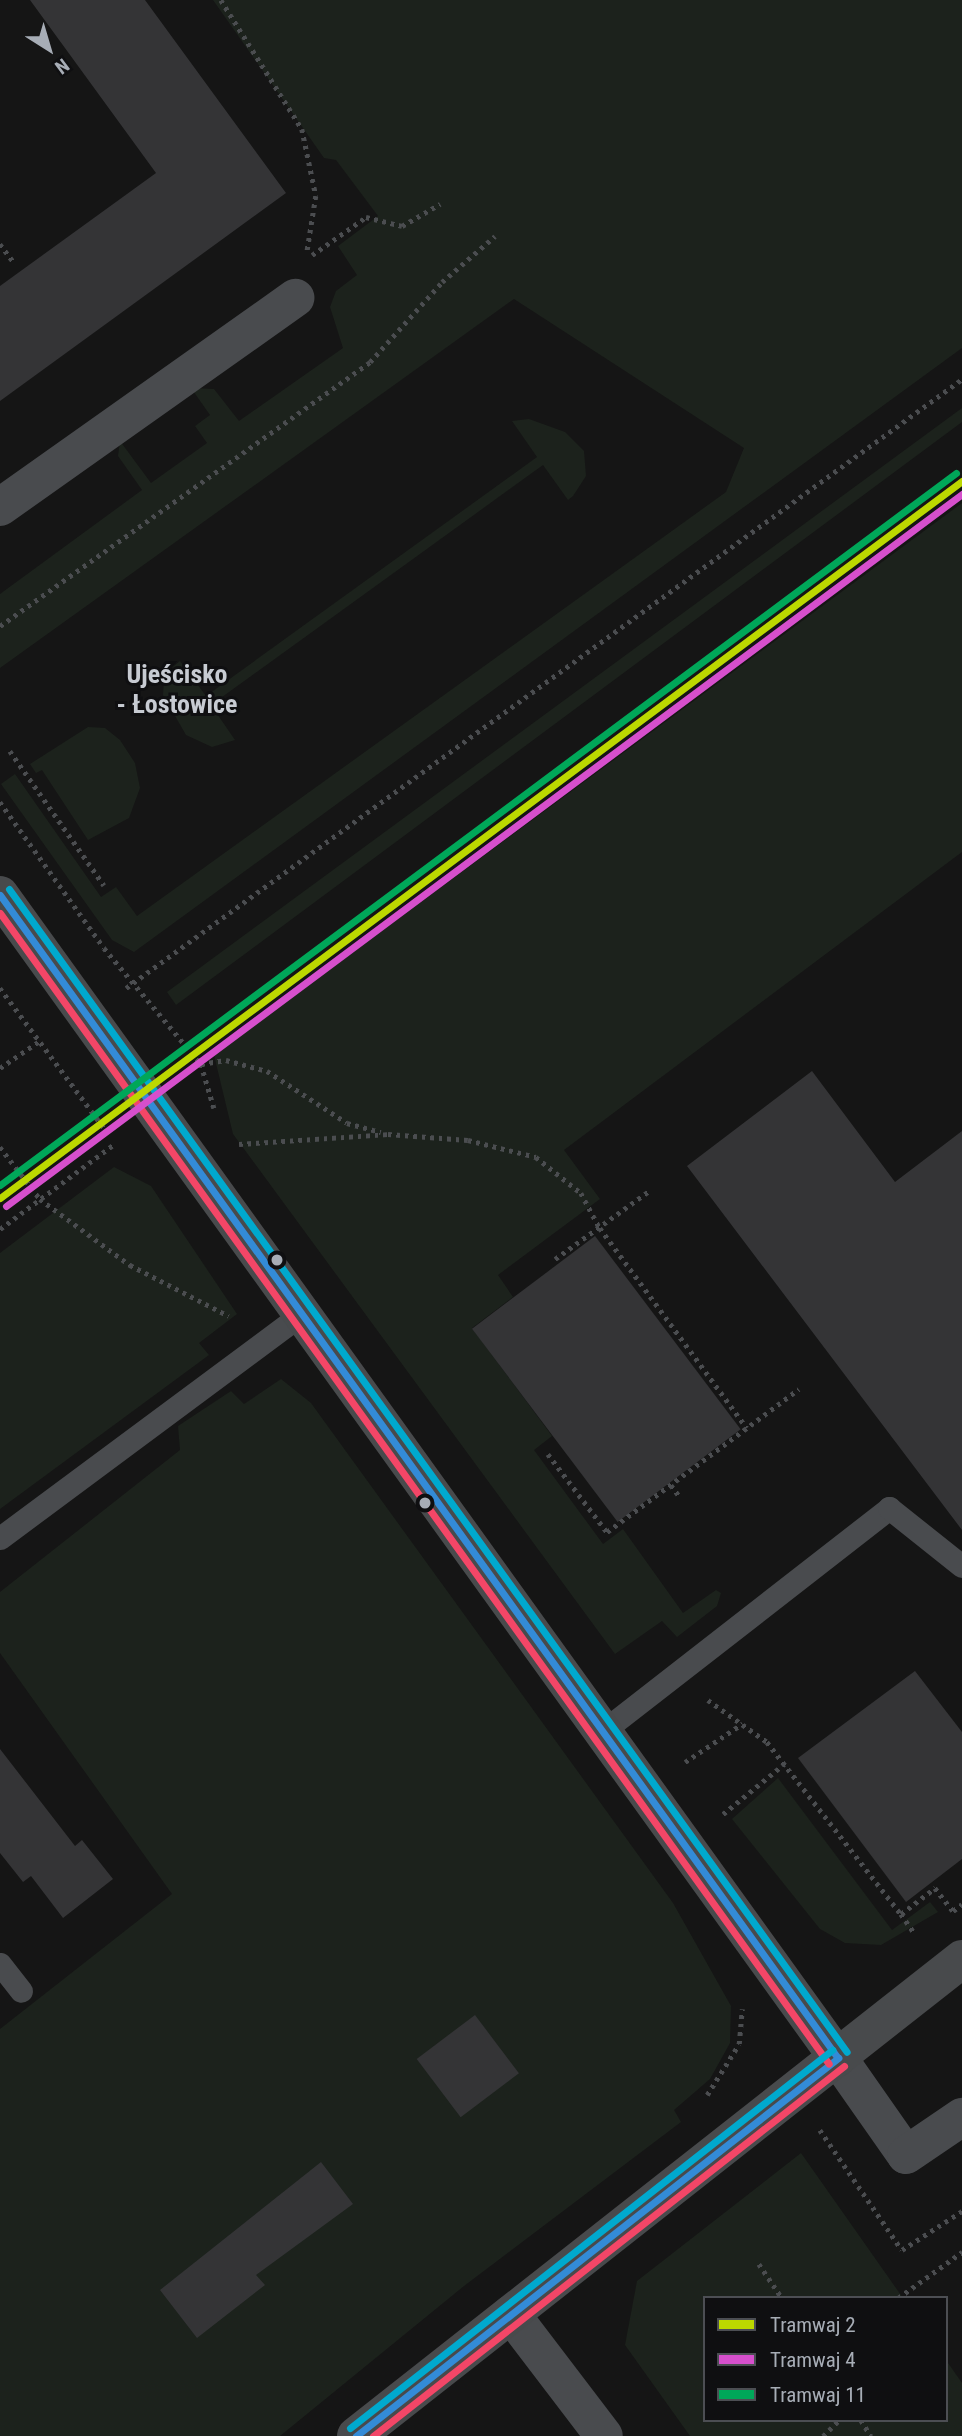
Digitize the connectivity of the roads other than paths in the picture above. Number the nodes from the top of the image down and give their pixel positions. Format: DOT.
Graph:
graph roads {
  1 [pos="295,298"];
  2 [pos="0,507"];
  3 [pos="0,895"];
  4 [pos="302,1314"];
  5 [pos="0,1538"];
  6 [pos="962,1566"];
  7 [pos="603,1731"];
  8 [pos="962,1959"];
  9 [pos="0,1964"];
  10 [pos="21,1991"];
  11 [pos="838,2058"];
  12 [pos="962,2117"];
  13 [pos="512,2314"];
  14 [pos="356,2436"];
  15 [pos="604,2436"];
  1 -- 2 [label="street"];
  3 -- 4 [label="street"];
  4 -- 5 [label="lane"];
  4 -- 7 [label="street"];
  6 -- 7 [label="lane"];
  7 -- 11 [label="street"];
  8 -- 11 [label="street"];
  9 -- 10 [label="lane"];
  11 -- 12 [label="street"];
  11 -- 13 [label="street"];
  13 -- 14 [label="street"];
  13 -- 15 [label="street"];
}
